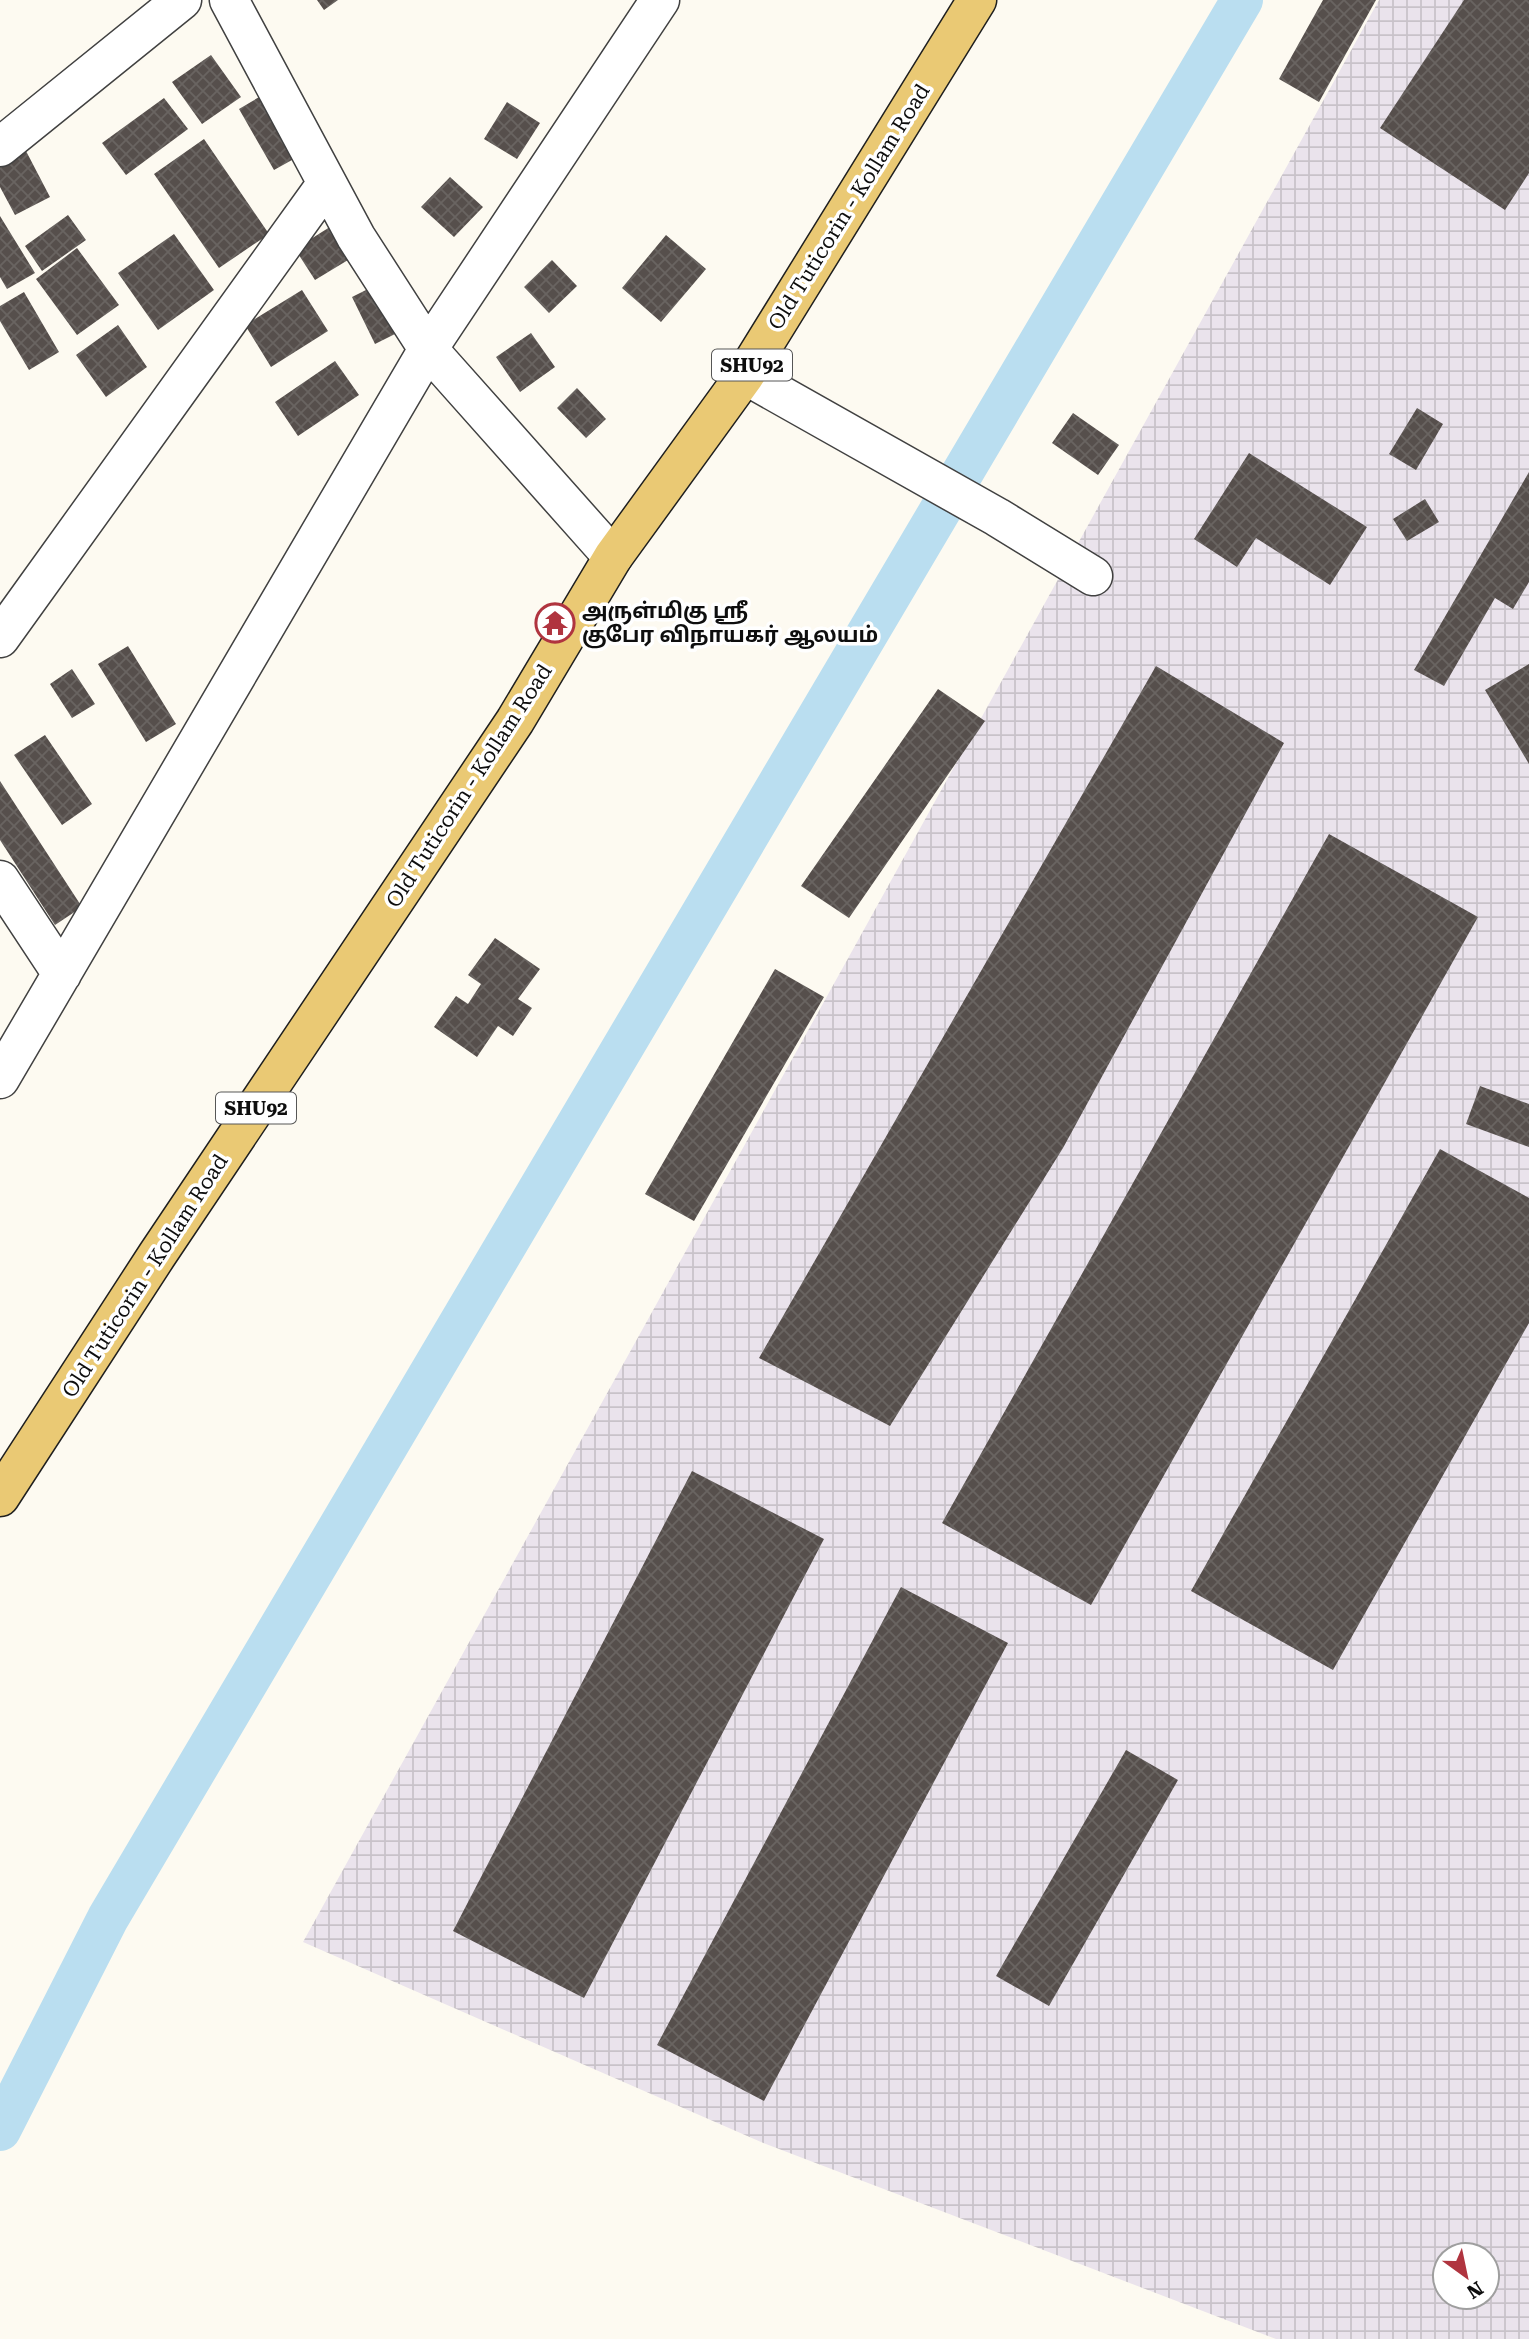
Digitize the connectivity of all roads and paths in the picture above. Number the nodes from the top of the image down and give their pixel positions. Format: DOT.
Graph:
graph roads {
  1 [pos="182,0"];
  2 [pos="229,0"];
  3 [pos="660,0"];
  4 [pos="976,0"];
  5 [pos="0,147"];
  6 [pos="327,183"];
  7 [pos="428,349"];
  8 [pos="745,375"];
  9 [pos="613,557"];
  10 [pos="1093,576"];
  11 [pos="0,638"];
  12 [pos="0,880"];
  13 [pos="61,974"];
  14 [pos="0,1079"];
  15 [pos="0,1497"];
  1 -- 5 [label="street"];
  2 -- 6 [label="street"];
  3 -- 7 [label="street"];
  4 -- 8 [label="main road, Old Tuticorin - Kollam Road / SHU92"];
  6 -- 7 [label="street"];
  6 -- 11 [label="street"];
  7 -- 9 [label="street"];
  7 -- 13 [label="street"];
  8 -- 9 [label="main road, Old Tuticorin - Kollam Road / SHU92"];
  8 -- 10 [label="street"];
  9 -- 15 [label="main road, Old Tuticorin - Kollam Road / SHU92"];
  12 -- 13 [label="street"];
  13 -- 14 [label="street"];
}
